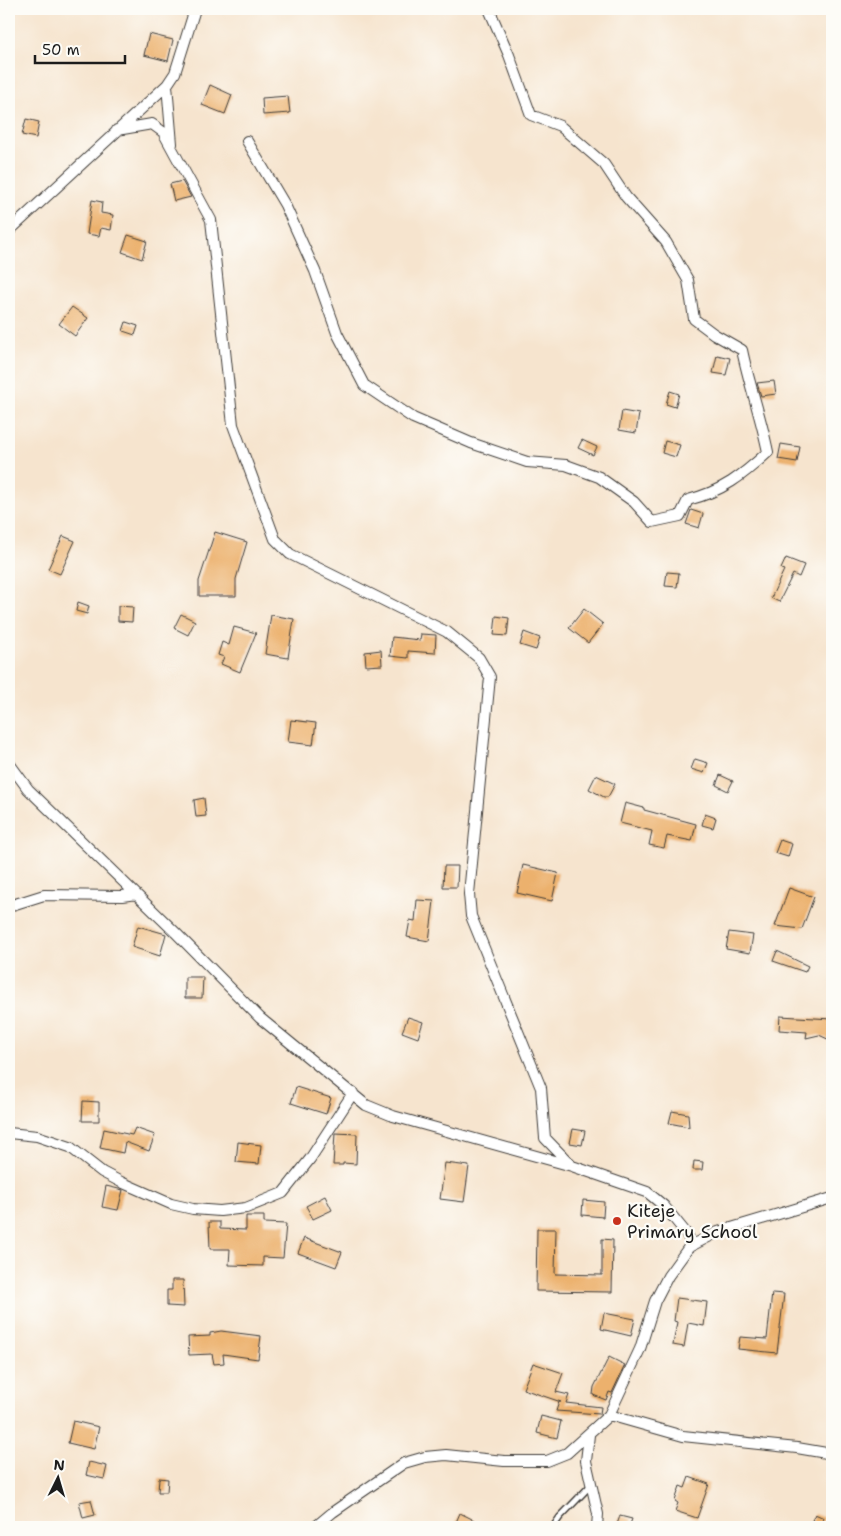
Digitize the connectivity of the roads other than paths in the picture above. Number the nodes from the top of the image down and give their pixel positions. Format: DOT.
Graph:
graph roads {
  1 [pos="195,9"];
  2 [pos="489,9"];
  3 [pos="167,85"];
  4 [pos="117,130"];
  5 [pos="247,141"];
  6 [pos="172,148"];
  7 [pos="9,231"];
  8 [pos="9,763"];
  9 [pos="136,894"];
  10 [pos="9,906"];
  11 [pos="353,1093"];
  12 [pos="9,1133"];
  13 [pos="572,1166"];
  14 [pos="832,1198"];
  15 [pos="689,1247"];
  16 [pos="609,1415"];
  17 [pos="589,1434"];
  18 [pos="832,1454"];
  19 [pos="592,1484"];
  20 [pos="315,1527"];
  21 [pos="553,1527"];
  22 [pos="597,1527"];
  1 -- 3 [label="street"];
  2 -- 5 [label="street"];
  3 -- 4 [label="street"];
  3 -- 6 [label="street"];
  4 -- 6 [label="street"];
  4 -- 7 [label="street"];
  6 -- 13 [label="street"];
  8 -- 9 [label="street"];
  9 -- 10 [label="street"];
  9 -- 11 [label="street"];
  11 -- 12 [label="street"];
  11 -- 13 [label="street"];
  13 -- 15 [label="street"];
  14 -- 15 [label="street"];
  15 -- 16 [label="street"];
  16 -- 17 [label="street"];
  16 -- 18 [label="street"];
  17 -- 19 [label="street"];
  17 -- 20 [label="street"];
  19 -- 21 [label="lane"];
  19 -- 22 [label="street"];
}
